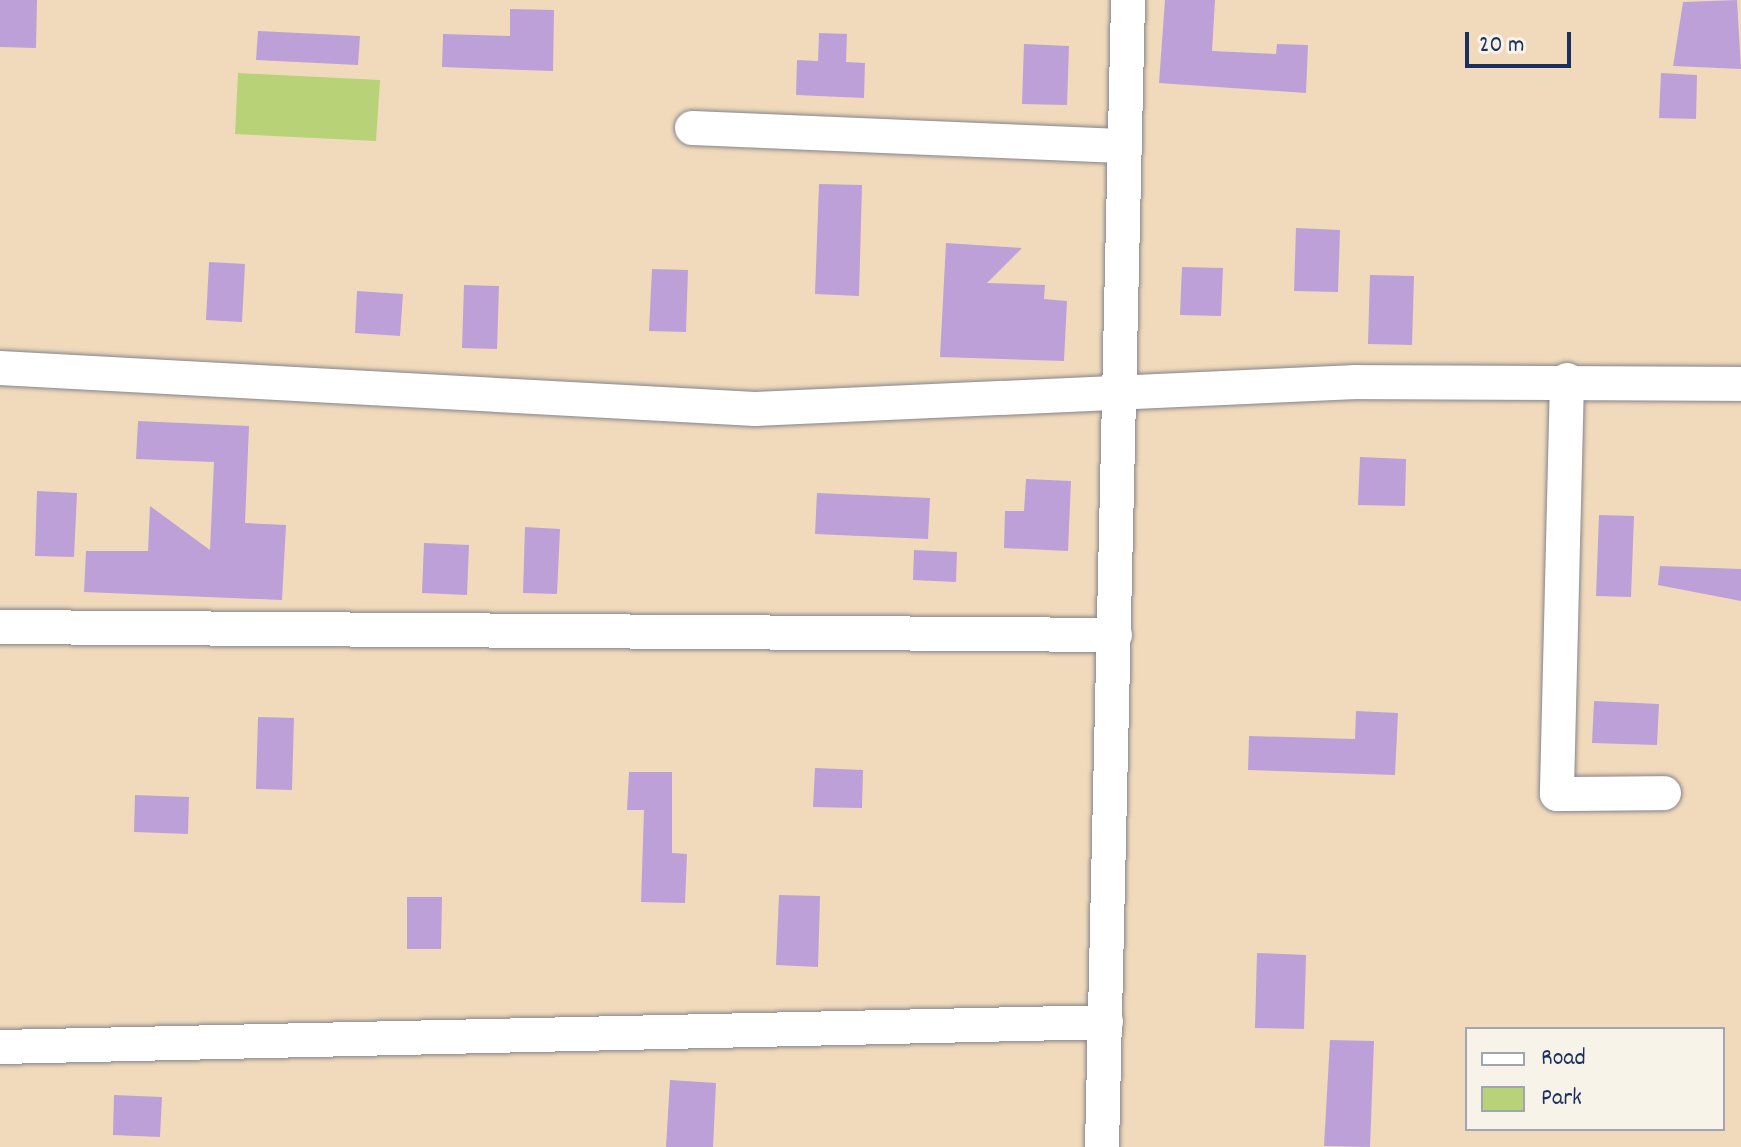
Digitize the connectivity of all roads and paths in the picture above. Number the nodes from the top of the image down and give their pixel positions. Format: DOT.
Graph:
graph roads {
  1 [pos="1128,0"];
  2 [pos="692,128"];
  3 [pos="1122,146"];
  4 [pos="0,368"];
  5 [pos="1567,380"];
  6 [pos="1741,384"];
  7 [pos="1117,396"];
  8 [pos="0,627"];
  9 [pos="1115,635"];
  10 [pos="1664,793"];
  11 [pos="1106,1022"];
  12 [pos="0,1047"];
  13 [pos="1102,1147"];
  1 -- 3 [label="street"];
  2 -- 3 [label="street"];
  3 -- 7 [label="street"];
  4 -- 7 [label="street"];
  5 -- 6 [label="street"];
  5 -- 7 [label="street"];
  5 -- 10 [label="street"];
  7 -- 9 [label="street"];
  8 -- 9 [label="street"];
  9 -- 11 [label="street"];
  11 -- 12 [label="street"];
  11 -- 13 [label="street"];
}
